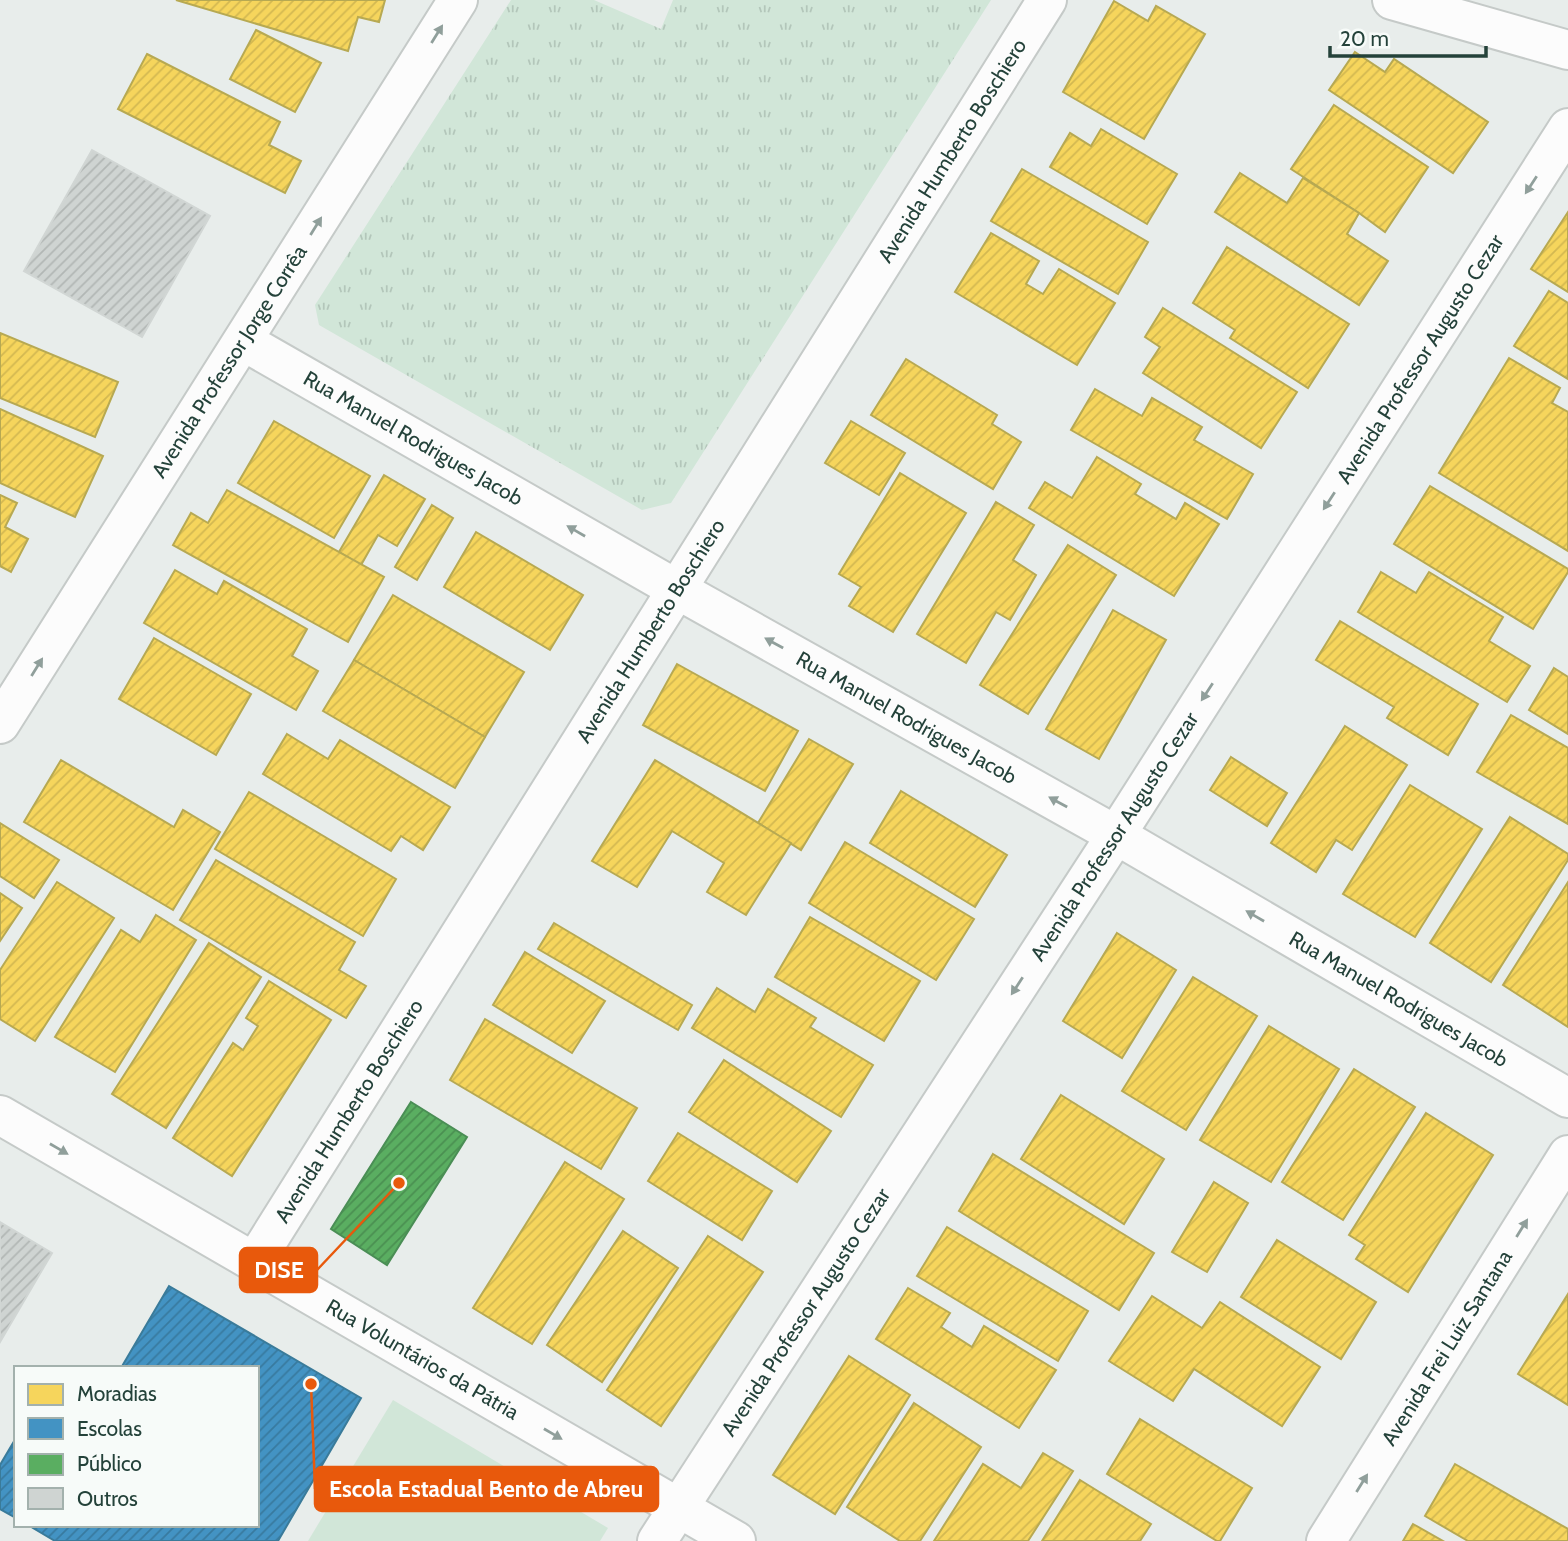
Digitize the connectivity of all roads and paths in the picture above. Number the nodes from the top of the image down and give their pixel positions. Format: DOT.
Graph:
graph roads {
  1 [pos="458,0"];
  2 [pos="1047,0"];
  3 [pos="1392,0"];
  4 [pos="1568,50"];
  5 [pos="1568,128"];
  6 [pos="243,341"];
  7 [pos="678,590"];
  8 [pos="0,724"];
  9 [pos="1115,835"];
  10 [pos="1568,1098"];
  11 [pos="0,1115"];
  12 [pos="1568,1155"];
  13 [pos="255,1261"];
  14 [pos="678,1507"];
  15 [pos="657,1541"];
  16 [pos="736,1541"];
  17 [pos="1326,1541"];
  6 -- 1 [label="street, Avenida Professor Jorge Corrêa, one-way"];
  2 -- 7 [label="street, Avenida Humberto Boschiero"];
  3 -- 4 [label="street"];
  5 -- 9 [label="street, Avenida Professor Augusto Cezar, one-way"];
  7 -- 6 [label="street, Rua Manuel Rodrigues Jacob, one-way"];
  8 -- 6 [label="street, Avenida Professor Jorge Corrêa, one-way"];
  9 -- 7 [label="street, Rua Manuel Rodrigues Jacob, one-way"];
  7 -- 13 [label="street, Avenida Humberto Boschiero"];
  10 -- 9 [label="street, Rua Manuel Rodrigues Jacob, one-way"];
  9 -- 14 [label="street, Avenida Professor Augusto Cezar, one-way"];
  11 -- 13 [label="street, Rua Voluntários da Pátria, one-way"];
  17 -- 12 [label="street, Avenida Frei Luiz Santana, one-way"];
  13 -- 14 [label="street, Rua Voluntários da Pátria, one-way"];
  14 -- 15 [label="street, Avenida Professor Augusto Cezar"];
  14 -- 16 [label="street, Rua Voluntários da Pátria"];
}
